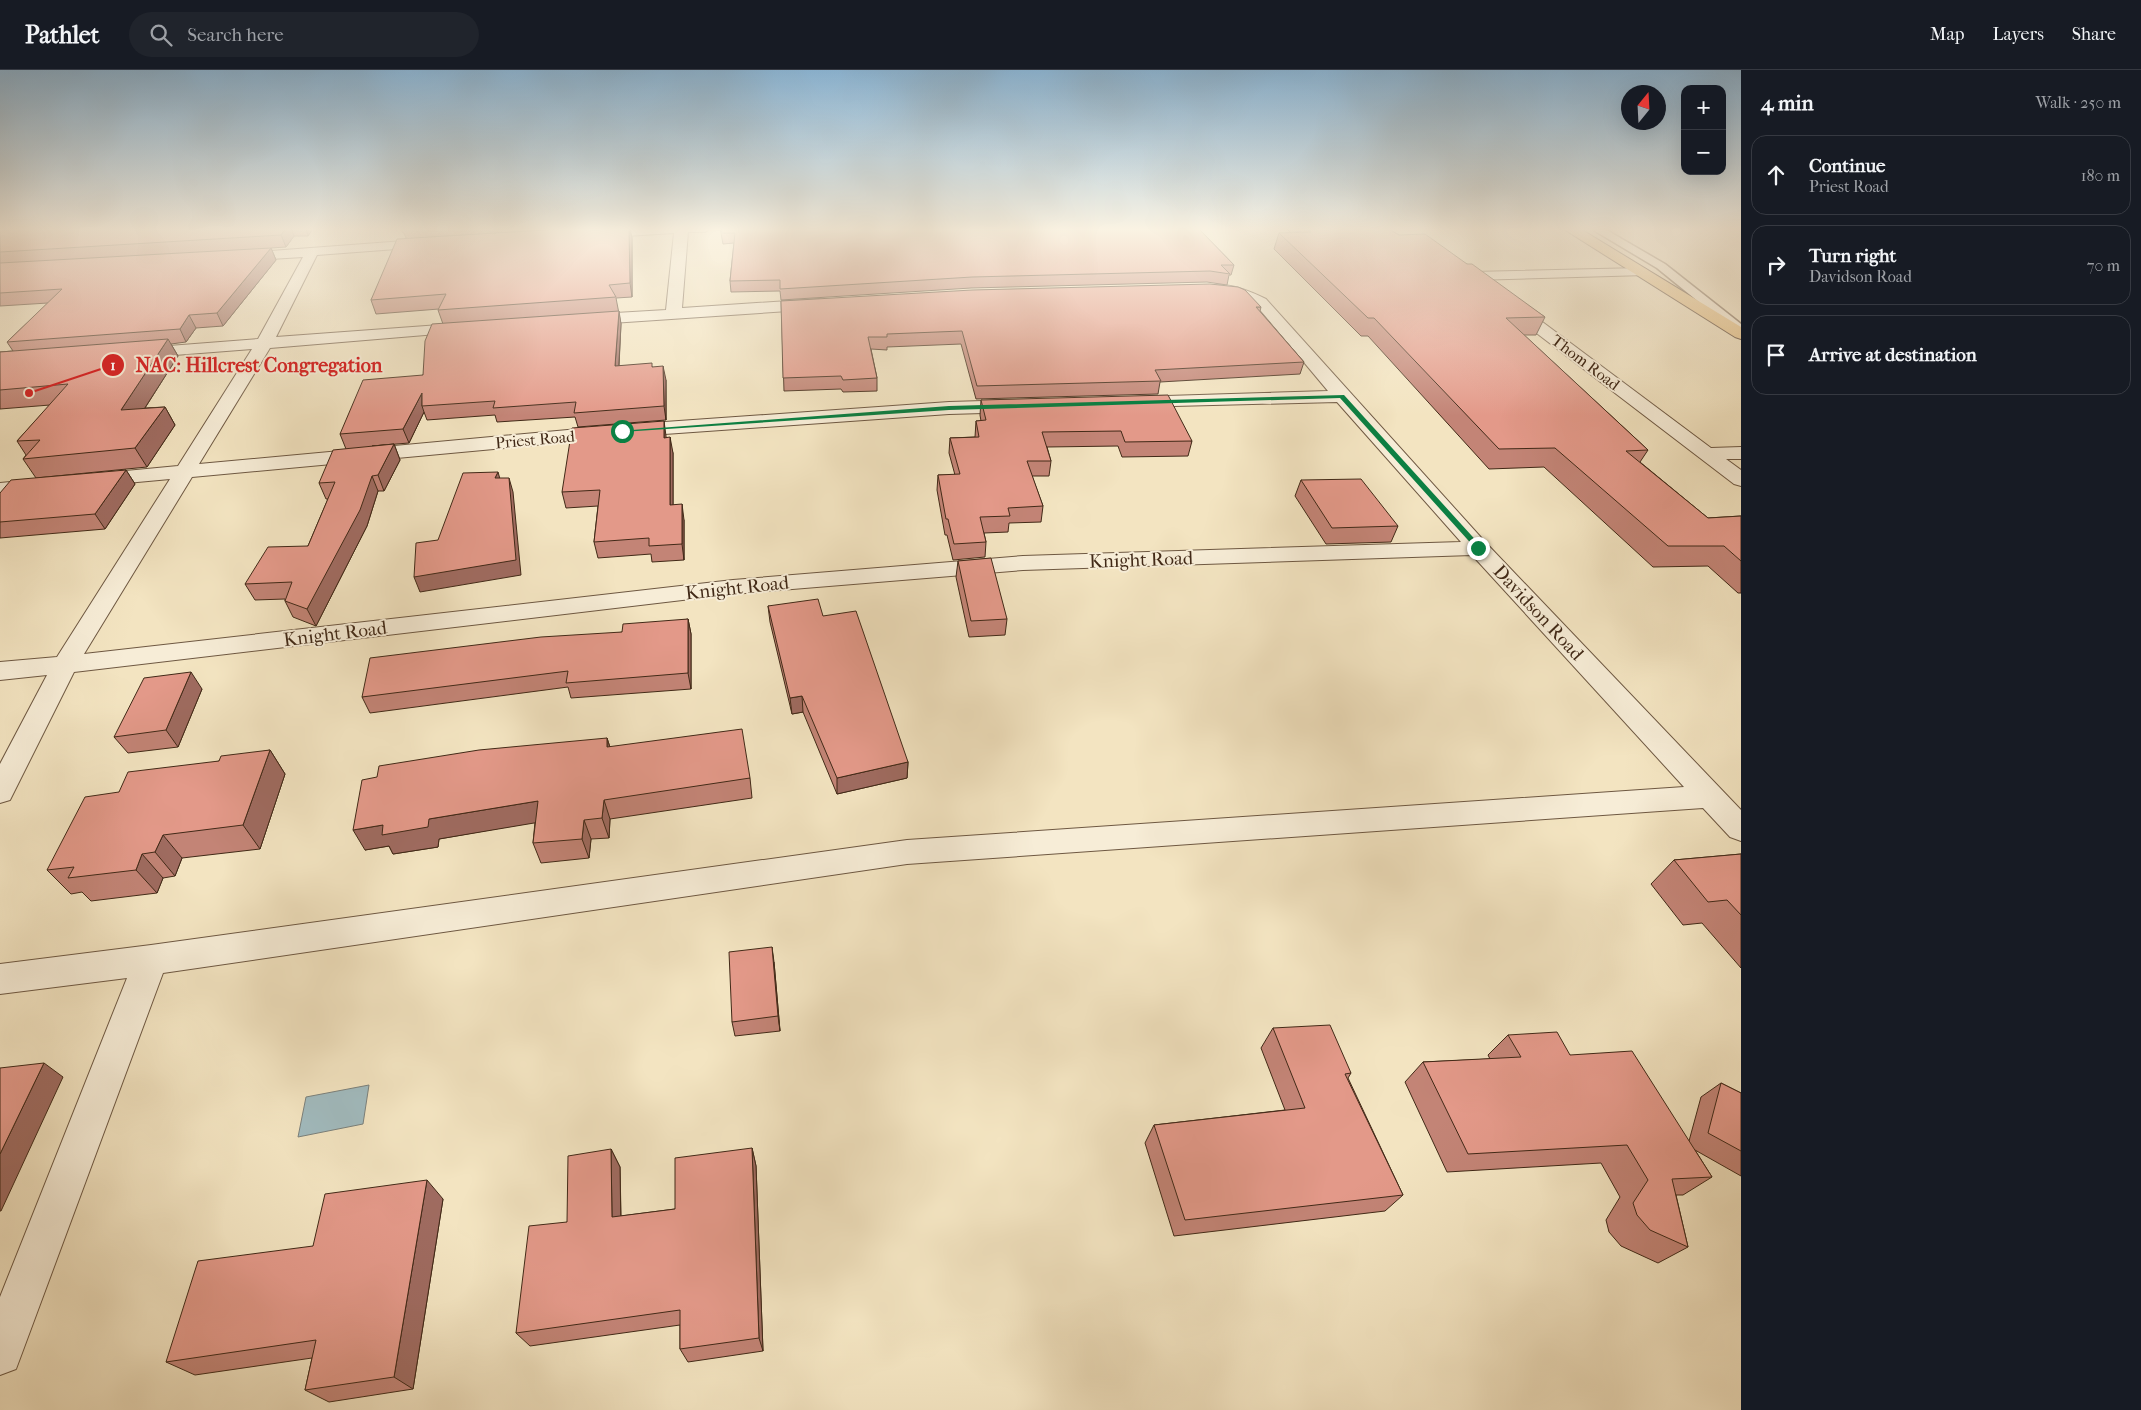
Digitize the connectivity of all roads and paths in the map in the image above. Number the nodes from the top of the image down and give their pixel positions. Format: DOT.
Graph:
graph roads {
  1 [pos="292,291"];
  2 [pos="676,291"];
  3 [pos="1230,291"];
  4 [pos="1492,291"];
  5 [pos="1672,291"];
  6 [pos="1691,291"];
  7 [pos="832,303"];
  8 [pos="674,313"];
  9 [pos="567,321"];
  10 [pos="479,328"];
  11 [pos="1741,332"];
  12 [pos="264,344"];
  13 [pos="117,355"];
  14 [pos="1342,396"];
  15 [pos="1116,403"];
  16 [pos="1038,405"];
  17 [pos="1741,453"];
  18 [pos="1707,454"];
  19 [pos="185,473"];
  20 [pos="1741,480"];
  21 [pos="78,482"];
  22 [pos="58,484"];
  23 [pos="0,489"];
  24 [pos="1478,548"];
  25 [pos="65,665"];
  26 [pos="0,671"];
  27 [pos="0,792"];
  28 [pos="1712,796"];
  29 [pos="1741,829"];
  30 [pos="151,960"];
  31 [pos="0,979"];
  32 [pos="0,1353"];
  1 -- 12 [label="street"];
  2 -- 8 [label="street"];
  3 -- 14 [label="street, Davidson Road"];
  4 -- 18 [label="street, Thom Road"];
  5 -- 11 [label="highway"];
  6 -- 11 [label="lane"];
  7 -- 8 [label="street"];
  8 -- 9 [label="street"];
  10 -- 12 [label="street"];
  12 -- 13 [label="street"];
  12 -- 19 [label="street"];
  14 -- 15 [label="street"];
  14 -- 24 [label="street, Davidson Road"];
  16 -- 19 [label="street, Priest Road"];
  17 -- 18 [label="street"];
  18 -- 20 [label="street, Thom Road"];
  19 -- 21 [label="street, Priest Road"];
  19 -- 25 [label="street"];
  22 -- 23 [label="street"];
  24 -- 25 [label="street, Knight Road"];
  24 -- 28 [label="street, Davidson Road"];
  25 -- 26 [label="street, Knight Road"];
  25 -- 27 [label="street"];
  28 -- 29 [label="street, Davidson Road"];
  28 -- 30 [label="street"];
  30 -- 31 [label="street"];
  30 -- 32 [label="street"];
}
